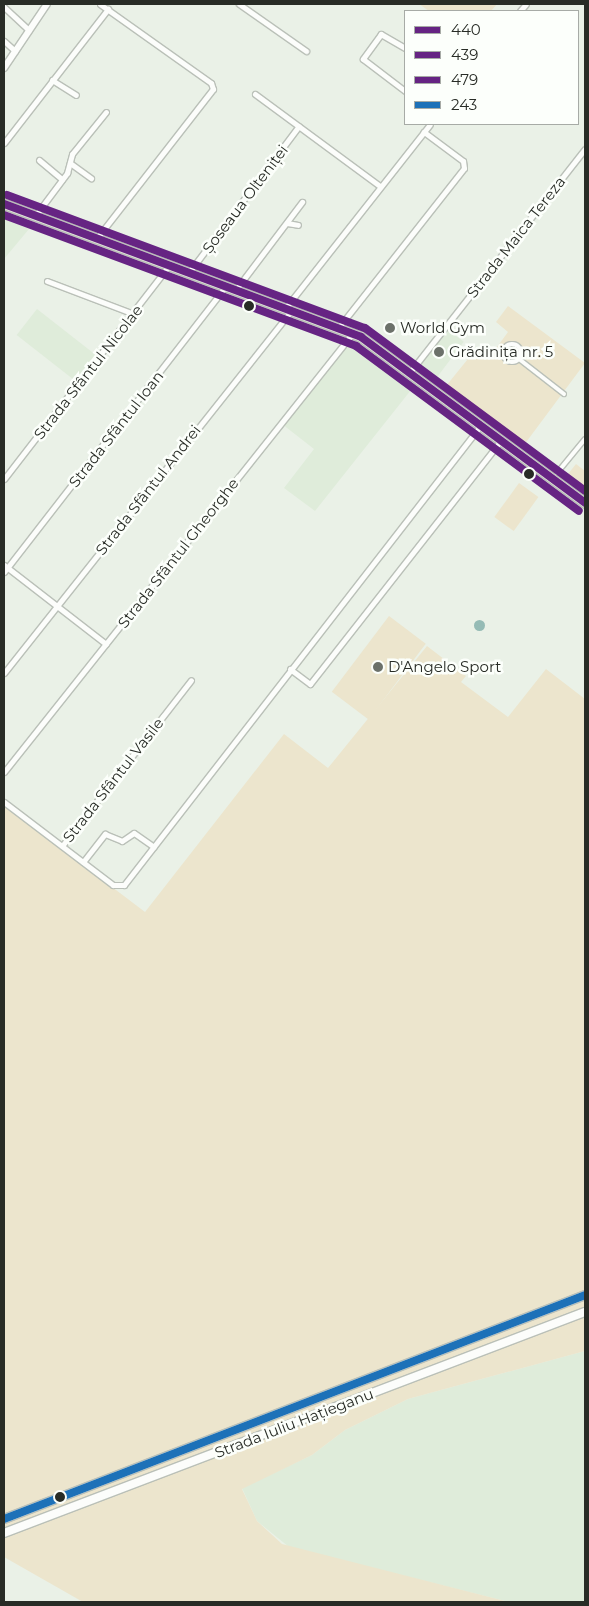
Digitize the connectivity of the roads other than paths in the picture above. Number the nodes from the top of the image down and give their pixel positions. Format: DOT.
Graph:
graph roads {
  1 [pos="48,4"];
  2 [pos="100,4"];
  3 [pos="239,4"];
  4 [pos="4,8"];
  5 [pos="108,9"];
  6 [pos="29,30"];
  7 [pos="4,41"];
  8 [pos="404,47"];
  9 [pos="15,51"];
  10 [pos="306,51"];
  11 [pos="4,68"];
  12 [pos="52,80"];
  13 [pos="404,90"];
  14 [pos="255,94"];
  15 [pos="76,95"];
  16 [pos="106,112"];
  17 [pos="429,125"];
  18 [pos="299,126"];
  19 [pos="424,132"];
  20 [pos="4,143"];
  21 [pos="585,149"];
  22 [pos="39,160"];
  23 [pos="70,163"];
  24 [pos="91,178"];
  25 [pos="62,179"];
  26 [pos="380,186"];
  27 [pos="302,202"];
  28 [pos="4,204"];
  29 [pos="35,216"];
  30 [pos="287,222"];
  31 [pos="298,225"];
  32 [pos="97,238"];
  33 [pos="170,264"];
  34 [pos="190,271"];
  35 [pos="47,281"];
  36 [pos="227,284"];
  37 [pos="237,288"];
  38 [pos="290,307"];
  39 [pos="134,314"];
  40 [pos="339,327"];
  41 [pos="352,333"];
  42 [pos="519,359"];
  43 [pos="410,372"];
  44 [pos="564,394"];
  45 [pos="481,425"];
  46 [pos="585,439"];
  47 [pos="501,440"];
  48 [pos="557,473"];
  49 [pos="4,479"];
  50 [pos="585,504"];
  51 [pos="5,568"];
  52 [pos="57,606"];
  53 [pos="106,644"];
  54 [pos="290,669"];
  55 [pos="4,673"];
  56 [pos="191,680"];
  57 [pos="4,772"];
  58 [pos="4,802"];
  59 [pos="62,846"];
  60 [pos="154,847"];
  61 [pos="83,862"];
  62 [pos="585,1295"];
  63 [pos="585,1312"];
  64 [pos="427,1356"];
  65 [pos="433,1370"];
  66 [pos="4,1519"];
  67 [pos="4,1532"];
  1 -- 6 [label="street"];
  2 -- 5 [label="street"];
  3 -- 10 [label="street"];
  4 -- 6 [label="street"];
  5 -- 12 [label="street"];
  5 -- 32 [label="street"];
  6 -- 9 [label="street"];
  7 -- 9 [label="street"];
  8 -- 13 [label="street"];
  9 -- 11 [label="street"];
  12 -- 15 [label="street"];
  12 -- 20 [label="street"];
  14 -- 18 [label="street"];
  16 -- 23 [label="street"];
  17 -- 19 [label="street, Strada Sfântul Andrei"];
  18 -- 26 [label="street"];
  18 -- 34 [label="street, Șoseaua Olteniței"];
  19 -- 26 [label="street, Strada Sfântul Andrei"];
  19 -- 40 [label="street"];
  21 -- 43 [label="street, Strada Maica Tereza"];
  22 -- 25 [label="street"];
  23 -- 24 [label="street"];
  23 -- 25 [label="street"];
  25 -- 29 [label="street"];
  26 -- 38 [label="street, Strada Sfântul Andrei"];
  27 -- 30 [label="street"];
  28 -- 29 [label="main road, Șoseaua Olteniței"];
  29 -- 32 [label="main road, Șoseaua Olteniței"];
  30 -- 31 [label="street"];
  30 -- 37 [label="street"];
  32 -- 33 [label="main road, Șoseaua Olteniței"];
  33 -- 34 [label="main road, Șoseaua Olteniței"];
  33 -- 39 [label="street, Strada Sfântul Nicolae"];
  34 -- 36 [label="main road, Șoseaua Olteniței"];
  35 -- 39 [label="street"];
  36 -- 37 [label="main road, Șoseaua Olteniței"];
  36 -- 51 [label="street, Strada Sfântul Ioan"];
  37 -- 38 [label="main road, Șoseaua Olteniței"];
  38 -- 40 [label="main road, Șoseaua Olteniței"];
  38 -- 52 [label="street, Strada Sfântul Andrei"];
  39 -- 49 [label="street, Strada Sfântul Nicolae"];
  40 -- 41 [label="main road, Șoseaua Olteniței"];
  41 -- 43 [label="main road, Șoseaua Olteniței"];
  41 -- 53 [label="street, Strada Sfântul Gheorghe"];
  42 -- 42 [label="street"];
  42 -- 44 [label="street"];
  43 -- 45 [label="main road, Șoseaua Olteniței"];
  45 -- 47 [label="main road, Șoseaua Olteniței"];
  45 -- 54 [label="street"];
  46 -- 48 [label="street"];
  47 -- 50 [label="main road, Șoseaua Olteniței"];
  47 -- 54 [label="street"];
  51 -- 52 [label="street"];
  52 -- 53 [label="street"];
  52 -- 55 [label="street, Strada Sfântul Andrei"];
  53 -- 57 [label="street, Strada Sfântul Gheorghe"];
  54 -- 60 [label="street"];
  56 -- 59 [label="street, Strada Sfântul Vasile"];
  58 -- 59 [label="street, Strada Sfântul Vasile"];
  59 -- 61 [label="street"];
  60 -- 61 [label="street"];
  60 -- 61 [label="street"];
  62 -- 64 [label="main road, Strada Iuliu Hațieganu"];
  63 -- 65 [label="main road, Strada Iuliu Hațieganu"];
  64 -- 65 [label="main road"];
  64 -- 66 [label="main road, Strada Iuliu Hațieganu"];
  65 -- 67 [label="main road, Strada Iuliu Hațieganu"];
}
